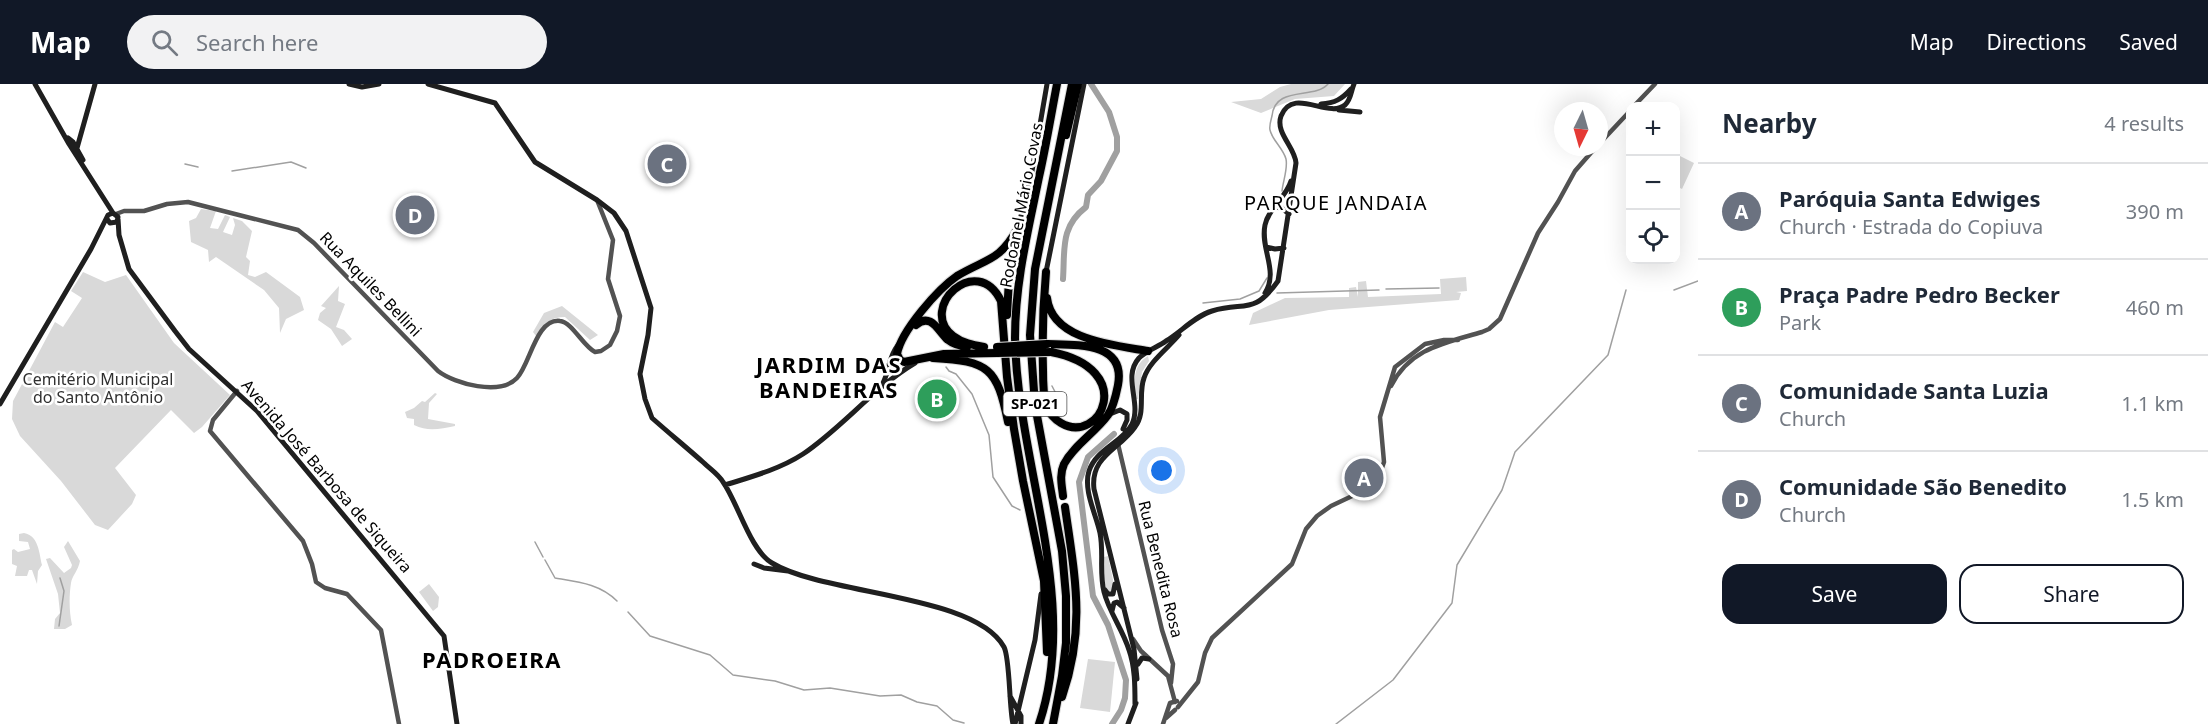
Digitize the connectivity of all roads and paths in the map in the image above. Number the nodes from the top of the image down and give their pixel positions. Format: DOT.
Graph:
graph roads {
  1 [pos="35,84"];
  2 [pos="95,84"];
  3 [pos="349,84"];
  4 [pos="379,84"];
  5 [pos="428,84"];
  6 [pos="1047,84"];
  7 [pos="1057,84"];
  8 [pos="1072,84"];
  9 [pos="1078,84"];
  10 [pos="1084,84"];
  11 [pos="1655,84"];
  12 [pos="1353,86"];
  13 [pos="1638,102"];
  14 [pos="1313,104"];
  15 [pos="1334,109"];
  16 [pos="1360,112"];
  17 [pos="1626,115"];
  18 [pos="1608,135"];
  19 [pos="73,141"];
  20 [pos="1060,147"];
  21 [pos="1588,156"];
  22 [pos="1296,163"];
  23 [pos="86,169"];
  24 [pos="597,200"];
  25 [pos="1274,207"];
  26 [pos="1289,214"];
  27 [pos="112,218"];
  28 [pos="1018,228"];
  29 [pos="1266,247"];
  30 [pos="1284,248"];
  31 [pos="1046,272"];
  32 [pos="1258,302"];
  33 [pos="1186,327"];
  34 [pos="906,334"];
  35 [pos="1006,341"];
  36 [pos="1065,344"];
  37 [pos="984,347"];
  38 [pos="1429,347"];
  39 [pos="1049,348"];
  40 [pos="1131,348"];
  41 [pos="997,350"];
  42 [pos="1148,351"];
  43 [pos="929,357"];
  44 [pos="915,363"];
  45 [pos="1398,368"];
  46 [pos="1147,370"];
  47 [pos="880,389"];
  48 [pos="237,391"];
  49 [pos="0,404"];
  50 [pos="1107,417"];
  51 [pos="1118,441"];
  52 [pos="1110,452"];
  53 [pos="1120,456"];
  54 [pos="1023,480"];
  55 [pos="725,485"];
  56 [pos="1063,496"];
  57 [pos="1065,507"];
  58 [pos="754,564"];
  59 [pos="1040,566"];
  60 [pos="790,571"];
  61 [pos="1115,575"];
  62 [pos="1102,583"];
  63 [pos="1125,609"];
  64 [pos="1113,611"];
  65 [pos="1130,634"];
  66 [pos="1134,649"];
  67 [pos="1169,652"];
  68 [pos="1149,659"];
  69 [pos="1166,673"];
  70 [pos="1138,675"];
  71 [pos="1172,683"];
  72 [pos="1047,684"];
  73 [pos="1008,692"];
  74 [pos="1135,704"];
  75 [pos="1174,705"];
  76 [pos="1018,712"];
  77 [pos="1011,717"];
  78 [pos="1130,722"];
  79 [pos="399,724"];
  80 [pos="457,724"];
  81 [pos="1014,724"];
  82 [pos="1021,724"];
  83 [pos="1038,724"];
  84 [pos="1053,724"];
  85 [pos="1163,724"];
  1 -- 19 [label="main road"];
  2 -- 19 [label="main road"];
  3 -- 4 [label="main road"];
  5 -- 24 [label="main road"];
  6 -- 28 [label="main road"];
  7 -- 72 [label="highway, Rodoanel Mário Covas / SP-021"];
  8 -- 20 [label="highway, Rodoanel Mário Covas / SP-021"];
  9 -- 20 [label="highway"];
  10 -- 31 [label="main road"];
  11 -- 13 [label="street"];
  12 -- 14 [label="main road"];
  12 -- 15 [label="main road"];
  14 -- 15 [label="main road"];
  14 -- 22 [label="main road"];
  15 -- 16 [label="main road"];
  17 -- 18 [label="street"];
  19 -- 23 [label="main road"];
  19 -- 23 [label="main road"];
  20 -- 84 [label="highway, Rodoanel Mário Covas / SP-021"];
  21 -- 38 [label="street"];
  22 -- 25 [label="main road"];
  22 -- 26 [label="main road"];
  23 -- 27 [label="main road"];
  24 -- 27 [label="street, Rua Aquiles Bellini"];
  24 -- 55 [label="main road"];
  25 -- 26 [label="main road"];
  25 -- 29 [label="main road"];
  26 -- 30 [label="main road"];
  27 -- 48 [label="main road, Avenida José Barbosa de Siqueira"];
  27 -- 49 [label="main road"];
  28 -- 34 [label="highway"];
  28 -- 35 [label="highway"];
  29 -- 30 [label="main road"];
  29 -- 32 [label="main road"];
  30 -- 32 [label="main road"];
  31 -- 39 [label="highway"];
  31 -- 40 [label="highway"];
  32 -- 33 [label="main road"];
  33 -- 42 [label="main road"];
  33 -- 46 [label="main road"];
  34 -- 37 [label="highway"];
  34 -- 43 [label="highway"];
  34 -- 47 [label="main road"];
  35 -- 37 [label="highway"];
  35 -- 54 [label="highway"];
  36 -- 39 [label="highway"];
  36 -- 40 [label="highway"];
  36 -- 50 [label="highway"];
  37 -- 41 [label="highway"];
  38 -- 45 [label="street"];
  38 -- 45 [label="street"];
  39 -- 41 [label="highway, bridge"];
  40 -- 42 [label="highway"];
  41 -- 43 [label="highway"];
  42 -- 46 [label="main road"];
  42 -- 51 [label="main road"];
  43 -- 44 [label="highway"];
  43 -- 54 [label="highway"];
  44 -- 47 [label="main road"];
  45 -- 75 [label="street"];
  46 -- 51 [label="main road"];
  47 -- 55 [label="main road"];
  48 -- 79 [label="street"];
  48 -- 80 [label="main road, Avenida José Barbosa de Siqueira"];
  50 -- 51 [label="main road"];
  50 -- 56 [label="highway"];
  51 -- 52 [label="main road"];
  51 -- 53 [label="street, Rua Benedita Rosa"];
  51 -- 62 [label="main road"];
  52 -- 53 [label="street"];
  52 -- 61 [label="main road"];
  53 -- 67 [label="street, Rua Benedita Rosa"];
  54 -- 59 [label="highway"];
  55 -- 60 [label="main road"];
  57 -- 84 [label="highway"];
  58 -- 60 [label="main road"];
  59 -- 72 [label="highway"];
  59 -- 76 [label="main road"];
  60 -- 73 [label="main road"];
  61 -- 62 [label="main road"];
  61 -- 63 [label="main road"];
  62 -- 64 [label="main road"];
  63 -- 64 [label="main road"];
  63 -- 65 [label="main road"];
  64 -- 66 [label="main road"];
  64 -- 74 [label="main road"];
  65 -- 66 [label="main road"];
  65 -- 68 [label="street"];
  66 -- 68 [label="street"];
  66 -- 70 [label="main road"];
  67 -- 69 [label="street, Rua Benedita Rosa"];
  67 -- 71 [label="street, Rua Benedita Rosa"];
  68 -- 69 [label="street"];
  68 -- 70 [label="main road"];
  69 -- 71 [label="street"];
  70 -- 74 [label="main road"];
  71 -- 75 [label="street, Rua Benedita Rosa"];
  72 -- 83 [label="highway, Rodoanel Mário Covas / SP-021"];
  73 -- 76 [label="main road"];
  73 -- 77 [label="main road"];
  74 -- 78 [label="main road"];
  75 -- 85 [label="street"];
  76 -- 77 [label="main road"];
  76 -- 81 [label="main road"];
  76 -- 82 [label="main road"];
  77 -- 81 [label="main road"];
}
